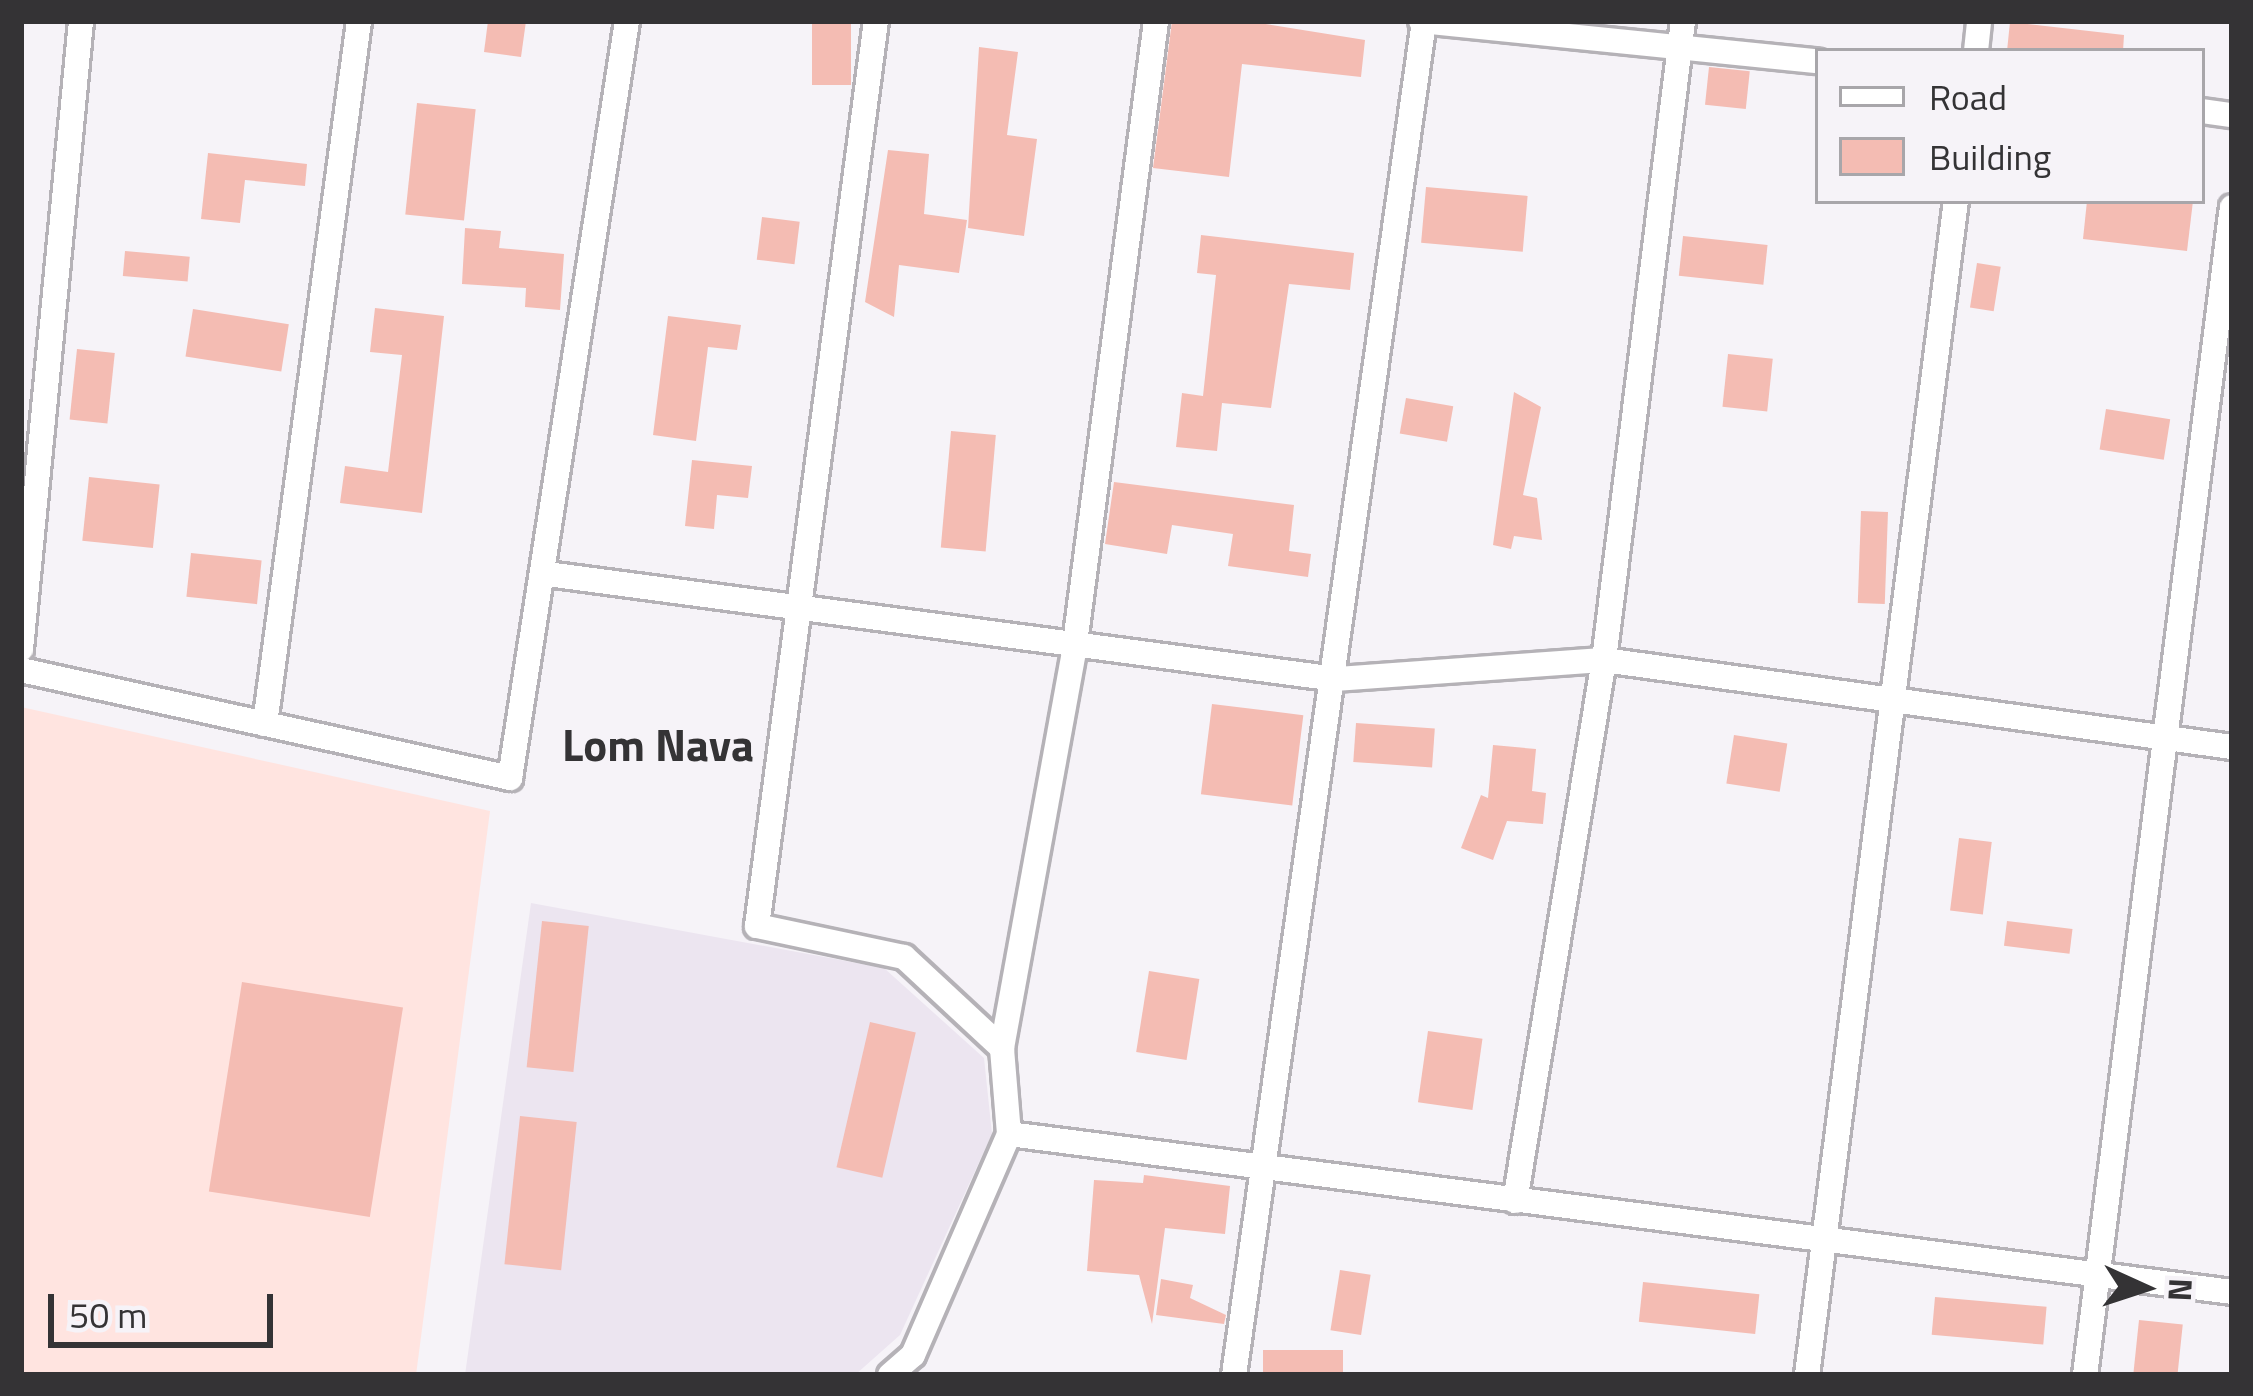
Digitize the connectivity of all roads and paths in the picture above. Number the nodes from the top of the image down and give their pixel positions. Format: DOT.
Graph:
graph roads {
  1 [pos="81,21"];
  2 [pos="359,21"];
  3 [pos="627,21"];
  4 [pos="876,21"];
  5 [pos="1156,21"];
  6 [pos="1423,21"];
  7 [pos="1681,33"];
  8 [pos="1815,60"];
  9 [pos="1956,204"];
  10 [pos="2232,207"];
  11 [pos="547,574"];
  12 [pos="797,608"];
  13 [pos="21,650"];
  14 [pos="1074,651"];
  15 [pos="1604,660"];
  16 [pos="21,670"];
  17 [pos="1336,679"];
  18 [pos="1892,697"];
  19 [pos="265,724"];
  20 [pos="2170,740"];
  21 [pos="2232,747"];
  22 [pos="1002,1048"];
  23 [pos="1009,1134"];
  24 [pos="1262,1163"];
  25 [pos="1515,1201"];
  26 [pos="1826,1240"];
  27 [pos="2098,1277"];
  28 [pos="2232,1292"];
  29 [pos="913,1365"];
  30 [pos="890,1375"];
  31 [pos="1234,1375"];
  32 [pos="1807,1375"];
  33 [pos="2085,1375"];
  1 -- 13 [label="street"];
  2 -- 19 [label="street"];
  3 -- 11 [label="street"];
  4 -- 12 [label="street"];
  5 -- 14 [label="street"];
  6 -- 7 [label="street"];
  6 -- 17 [label="street"];
  7 -- 8 [label="street"];
  7 -- 15 [label="street"];
  9 -- 18 [label="street"];
  10 -- 20 [label="street"];
  11 -- 12 [label="street"];
  11 -- 19 [label="street"];
  12 -- 14 [label="street"];
  12 -- 22 [label="street"];
  14 -- 17 [label="street"];
  14 -- 22 [label="street"];
  15 -- 17 [label="street"];
  15 -- 18 [label="street"];
  15 -- 25 [label="street"];
  16 -- 19 [label="street"];
  17 -- 24 [label="street"];
  18 -- 20 [label="street"];
  18 -- 26 [label="street"];
  20 -- 21 [label="street"];
  20 -- 27 [label="street"];
  22 -- 23 [label="street"];
  23 -- 24 [label="street"];
  23 -- 29 [label="street"];
  24 -- 25 [label="street"];
  24 -- 31 [label="street"];
  25 -- 26 [label="street"];
  26 -- 27 [label="street"];
  26 -- 32 [label="street"];
  27 -- 28 [label="street"];
  27 -- 33 [label="street"];
  29 -- 30 [label="street"];
}
